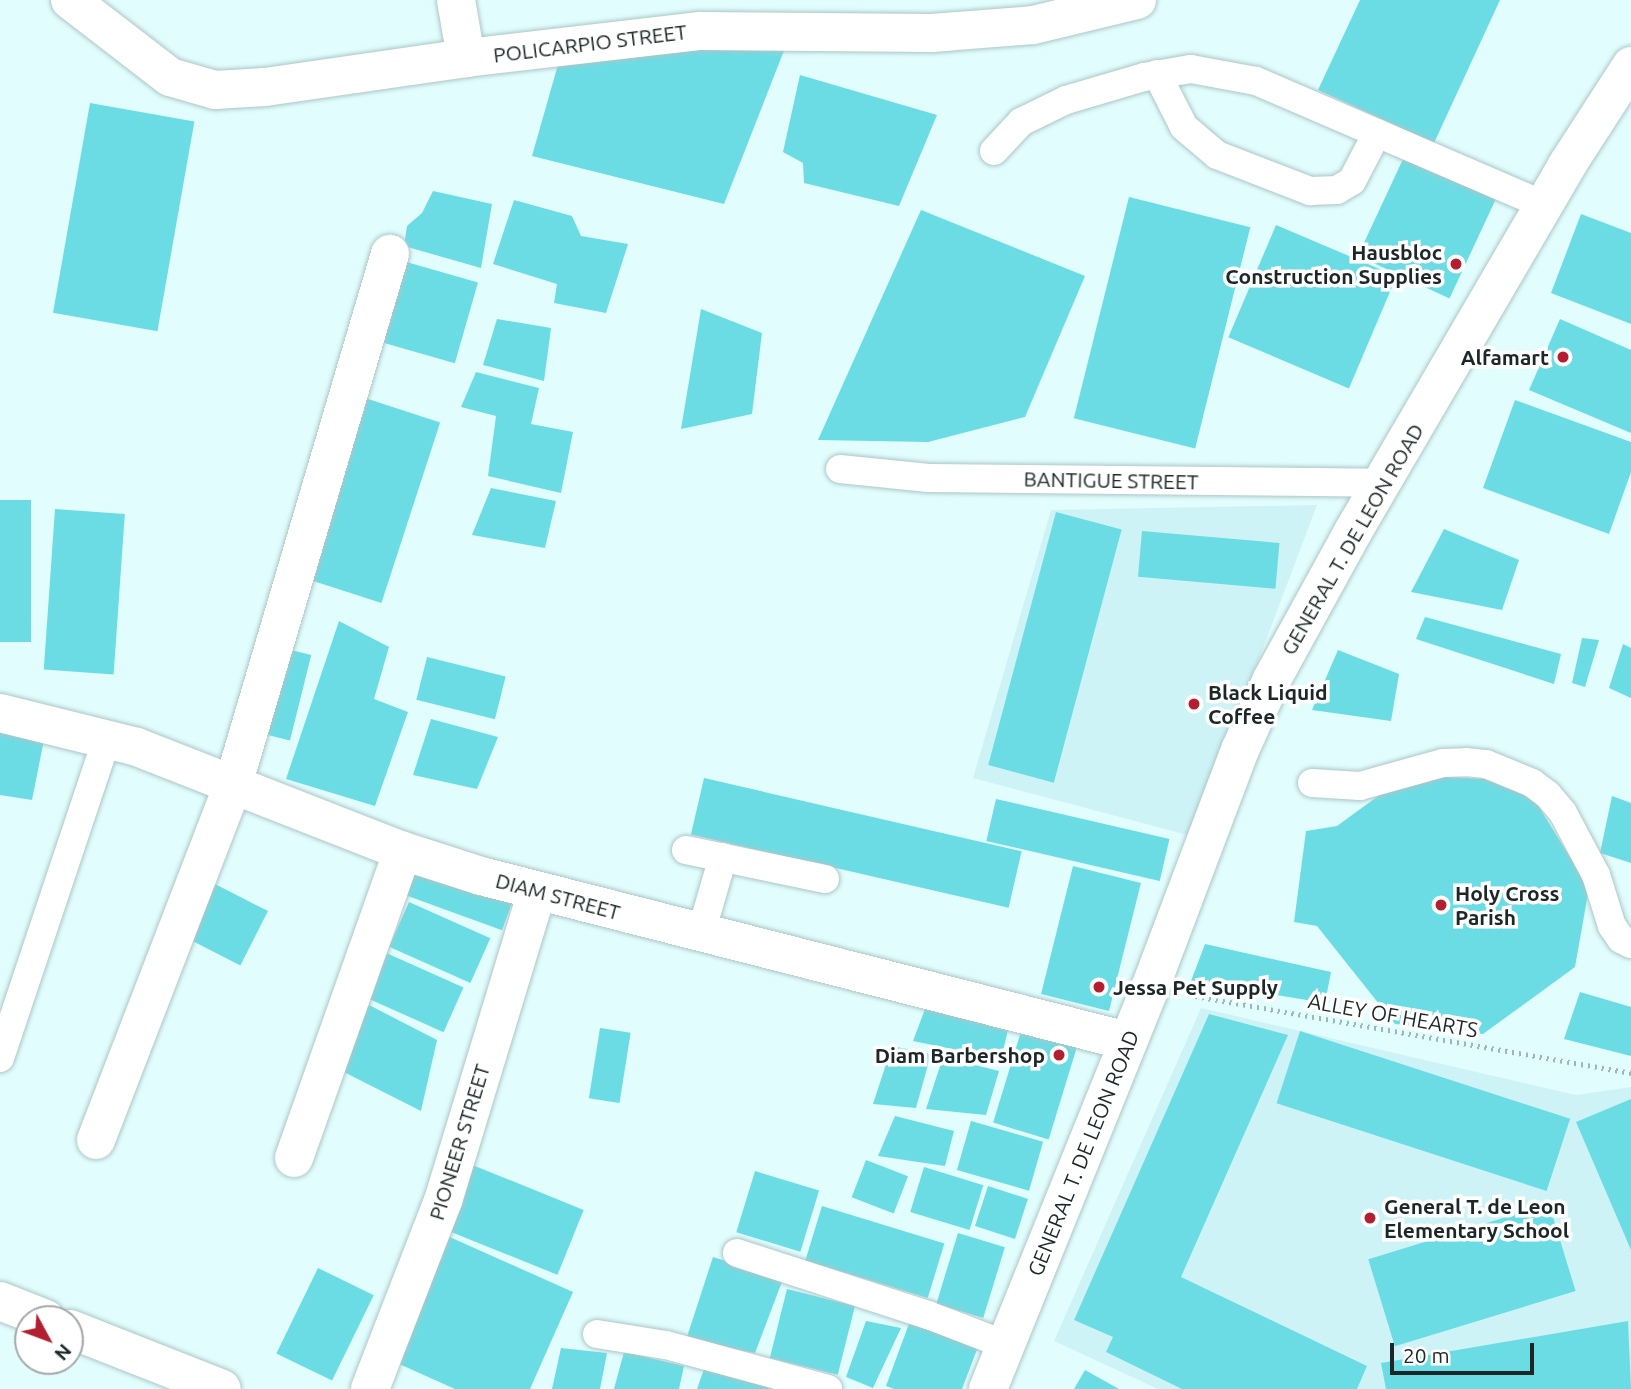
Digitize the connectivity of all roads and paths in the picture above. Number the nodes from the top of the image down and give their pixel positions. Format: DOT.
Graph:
graph roads {
  1 [pos="70,0"];
  2 [pos="456,0"];
  3 [pos="1137,0"];
  4 [pos="704,15"];
  5 [pos="466,58"];
  6 [pos="1631,66"];
  7 [pos="1157,74"];
  8 [pos="1377,133"];
  9 [pos="994,151"];
  10 [pos="1544,205"];
  11 [pos="390,254"];
  12 [pos="840,470"];
  13 [pos="1382,483"];
  14 [pos="0,713"];
  15 [pos="107,739"];
  16 [pos="1312,783"];
  17 [pos="233,785"];
  18 [pos="403,850"];
  19 [pos="686,850"];
  20 [pos="723,857"];
  21 [pos="825,879"];
  22 [pos="537,892"];
  23 [pos="701,933"];
  24 [pos="1631,944"];
  25 [pos="1150,988"];
  26 [pos="1127,1041"];
  27 [pos="0,1058"];
  28 [pos="1631,1073"];
  29 [pos="96,1140"];
  30 [pos="294,1158"];
  31 [pos="737,1253"];
  32 [pos="597,1334"];
  33 [pos="84,1335"];
  34 [pos="1006,1345"];
  35 [pos="222,1389"];
  36 [pos="370,1389"];
  37 [pos="828,1389"];
  38 [pos="988,1389"];
  1 -- 5 [label="street, POLICARPIO STREET"];
  2 -- 5 [label="street"];
  3 -- 4 [label="street, POLICARPIO STREET"];
  4 -- 5 [label="street, POLICARPIO STREET"];
  6 -- 10 [label="street, GENERAL T. DE LEON ROAD"];
  7 -- 8 [label="lane"];
  7 -- 8 [label="lane"];
  7 -- 9 [label="lane"];
  8 -- 10 [label="lane"];
  10 -- 13 [label="street, GENERAL T. DE LEON ROAD"];
  11 -- 17 [label="street"];
  12 -- 13 [label="lane, BANTIGUE STREET"];
  13 -- 25 [label="street, GENERAL T. DE LEON ROAD"];
  14 -- 15 [label="street, DIAM STREET"];
  15 -- 17 [label="street, DIAM STREET"];
  15 -- 27 [label="lane"];
  16 -- 24 [label="lane"];
  17 -- 18 [label="street, DIAM STREET"];
  17 -- 29 [label="street"];
  18 -- 22 [label="street, DIAM STREET"];
  18 -- 30 [label="street"];
  19 -- 20 [label="lane"];
  20 -- 21 [label="lane"];
  20 -- 23 [label="lane"];
  22 -- 23 [label="street, DIAM STREET"];
  22 -- 36 [label="street, PIONEER STREET"];
  23 -- 26 [label="street, DIAM STREET"];
  25 -- 26 [label="street, GENERAL T. DE LEON ROAD"];
  25 -- 28 [label="path, ALLEY OF HEARTS"];
  26 -- 34 [label="street, GENERAL T. DE LEON ROAD"];
  31 -- 34 [label="lane"];
  32 -- 37 [label="lane"];
  33 -- 35 [label="street"];
  34 -- 38 [label="street, GENERAL T. DE LEON ROAD"];
}
